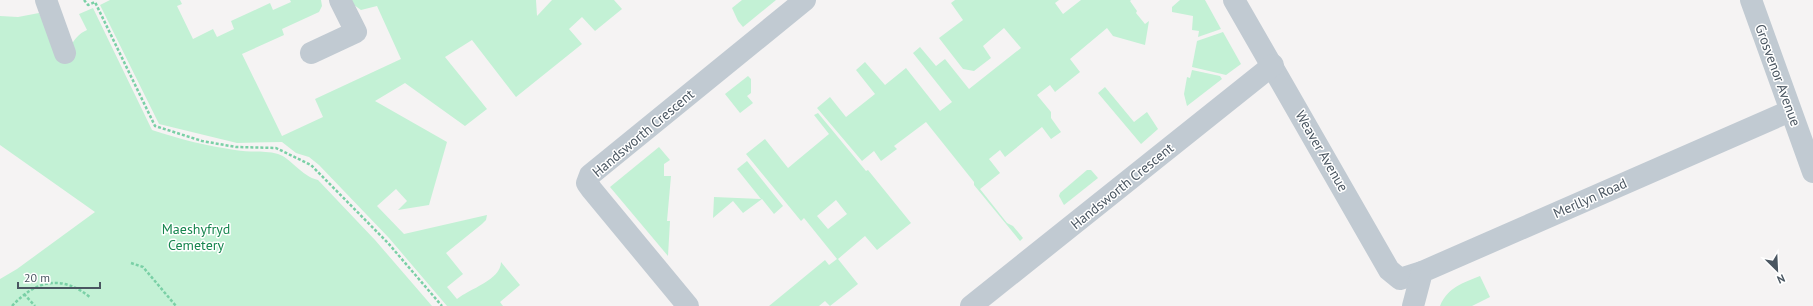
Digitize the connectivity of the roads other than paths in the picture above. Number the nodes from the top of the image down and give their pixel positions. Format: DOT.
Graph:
graph roads {
  1 [pos="46,0"];
  2 [pos="340,0"];
  3 [pos="805,0"];
  4 [pos="1234,0"];
  5 [pos="1752,0"];
  6 [pos="65,53"];
  7 [pos="311,54"];
  8 [pos="1272,65"];
  9 [pos="1790,111"];
  10 [pos="1813,172"];
  11 [pos="1422,272"];
  12 [pos="688,306"];
  13 [pos="971,306"];
  14 [pos="1413,306"];
  1 -- 6 [label="street"];
  2 -- 7 [label="street"];
  3 -- 12 [label="street, Handsworth Crescent"];
  4 -- 8 [label="street, Weaver Avenue"];
  5 -- 9 [label="street, Grosvenor Avenue"];
  8 -- 11 [label="street, Weaver Avenue"];
  8 -- 13 [label="street, Handsworth Crescent"];
  9 -- 10 [label="street, Grosvenor Avenue"];
  9 -- 11 [label="street, Merllyn Road"];
  11 -- 14 [label="street"];
}
